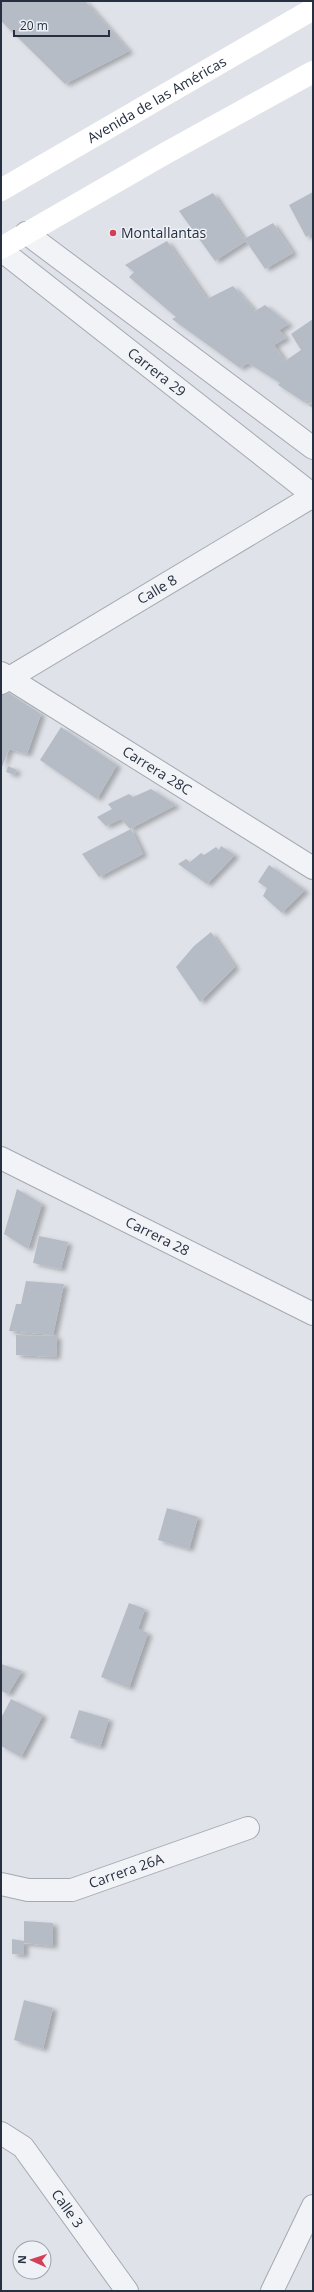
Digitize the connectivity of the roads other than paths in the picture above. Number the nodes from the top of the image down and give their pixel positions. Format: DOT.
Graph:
graph roads {
  1 [pos="313,10"];
  2 [pos="313,72"];
  3 [pos="1,190"];
  4 [pos="26,233"];
  5 [pos="1,249"];
  6 [pos="313,448"];
  7 [pos="313,495"];
  8 [pos="4,678"];
  9 [pos="313,868"];
  10 [pos="1,1158"];
  11 [pos="313,1314"];
  12 [pos="248,1828"];
  13 [pos="1,1884"];
  14 [pos="1,2133"];
  15 [pos="313,2206"];
  16 [pos="127,2291"];
  17 [pos="272,2291"];
  1 -- 3 [label="main road, Avenida de las Américas"];
  2 -- 4 [label="main road"];
  4 -- 5 [label="main road"];
  4 -- 6 [label="street"];
  5 -- 7 [label="street, Carrera 29"];
  7 -- 8 [label="street, Calle 8"];
  8 -- 9 [label="street, Carrera 28C"];
  10 -- 11 [label="street, Carrera 28"];
  12 -- 13 [label="street, Carrera 26A"];
  14 -- 16 [label="street, Calle 3"];
  15 -- 17 [label="street"];
}
